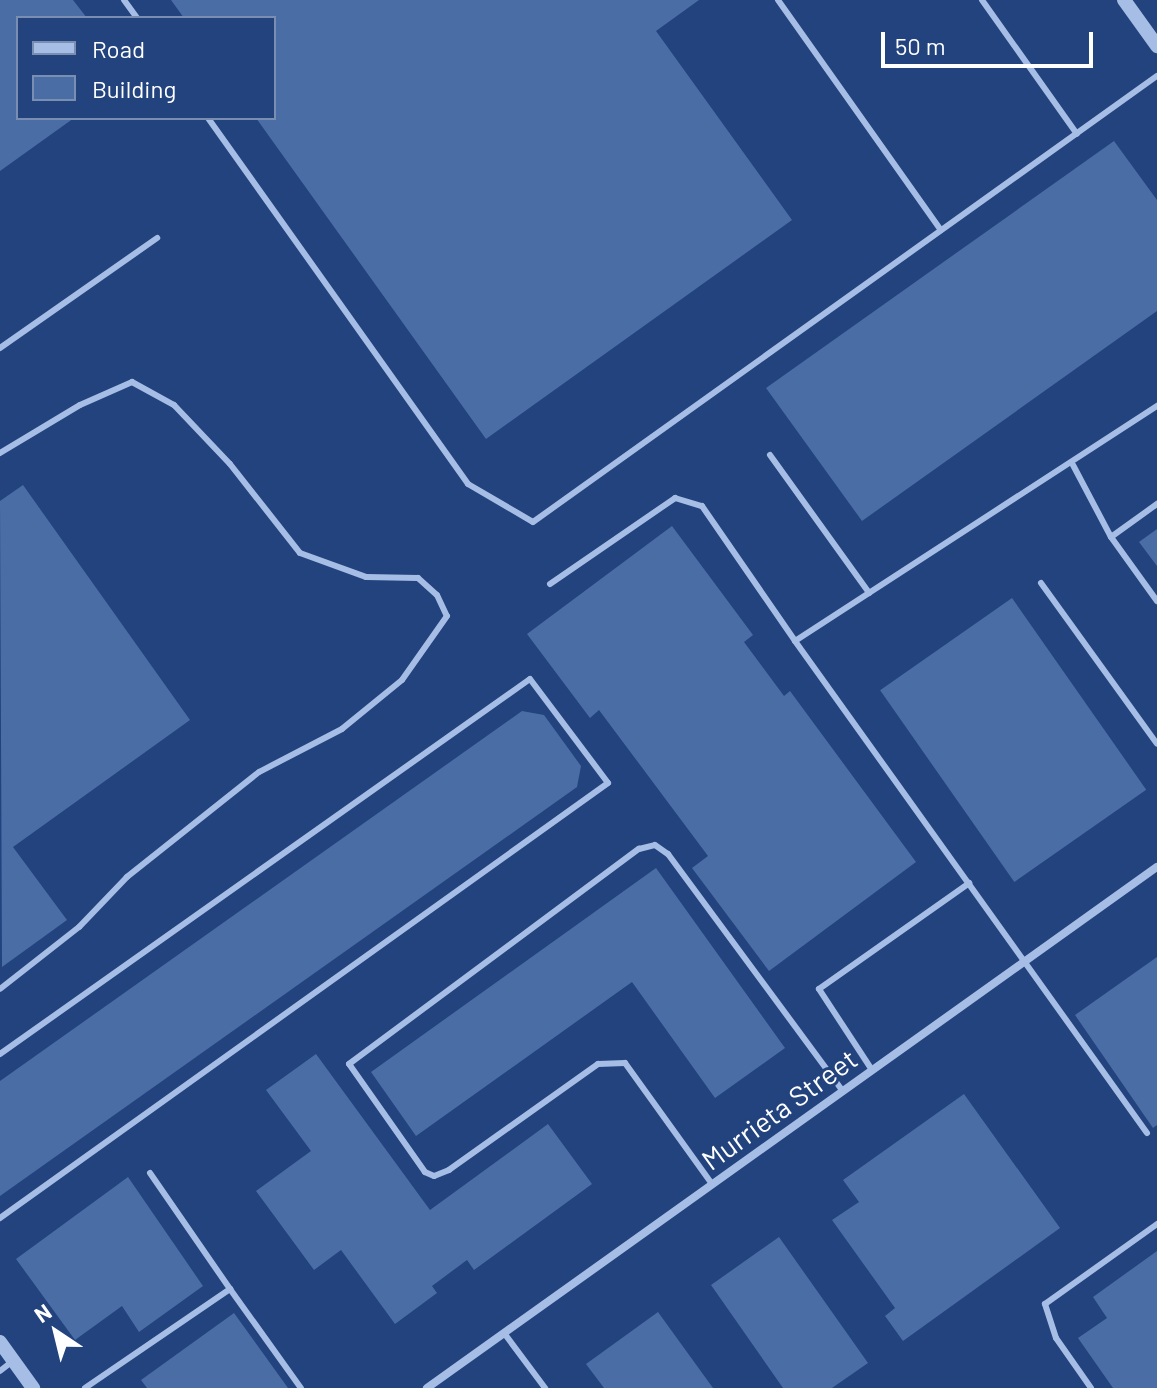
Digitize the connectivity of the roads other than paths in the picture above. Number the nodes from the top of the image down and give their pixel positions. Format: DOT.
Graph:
graph roads {
  1 [pos="778,0"];
  2 [pos="982,0"];
  3 [pos="1124,0"];
  4 [pos="1157,46"];
  5 [pos="1157,76"];
  6 [pos="209,120"];
  7 [pos="1077,134"];
  8 [pos="941,230"];
  9 [pos="157,238"];
  10 [pos="0,348"];
  11 [pos="1157,406"];
  12 [pos="0,453"];
  13 [pos="770,455"];
  14 [pos="1073,465"];
  15 [pos="1157,504"];
  16 [pos="1111,537"];
  17 [pos="1041,583"];
  18 [pos="550,584"];
  19 [pos="869,593"];
  20 [pos="1157,601"];
  21 [pos="795,641"];
  22 [pos="1157,744"];
  23 [pos="1157,867"];
  24 [pos="969,883"];
  25 [pos="1025,961"];
  26 [pos="0,989"];
  27 [pos="0,1054"];
  28 [pos="872,1070"];
  29 [pos="843,1091"];
  30 [pos="1147,1133"];
  31 [pos="150,1173"];
  32 [pos="712,1184"];
  33 [pos="0,1218"];
  34 [pos="1157,1224"];
  35 [pos="230,1289"];
  36 [pos="504,1333"];
  37 [pos="0,1342"];
  38 [pos="13,1361"];
  39 [pos="0,1371"];
  40 [pos="33,1388"];
  41 [pos="85,1388"];
  42 [pos="301,1388"];
  43 [pos="427,1388"];
  44 [pos="545,1388"];
  45 [pos="1091,1388"];
  1 -- 8 [label="lane"];
  2 -- 7 [label="lane"];
  3 -- 4 [label="street"];
  5 -- 7 [label="lane"];
  6 -- 8 [label="lane"];
  7 -- 8 [label="lane"];
  9 -- 10 [label="lane"];
  11 -- 14 [label="lane"];
  12 -- 26 [label="lane"];
  13 -- 19 [label="lane"];
  14 -- 16 [label="lane"];
  14 -- 19 [label="lane"];
  15 -- 16 [label="lane"];
  16 -- 20 [label="lane"];
  17 -- 22 [label="lane"];
  18 -- 21 [label="lane"];
  19 -- 21 [label="lane"];
  21 -- 24 [label="lane"];
  23 -- 25 [label="street, Murrieta Street"];
  24 -- 25 [label="lane"];
  24 -- 28 [label="lane"];
  25 -- 28 [label="street, Murrieta Street"];
  25 -- 30 [label="lane"];
  27 -- 33 [label="lane"];
  28 -- 29 [label="street, Murrieta Street"];
  29 -- 32 [label="street, Murrieta Street"];
  29 -- 32 [label="lane"];
  31 -- 35 [label="lane"];
  32 -- 36 [label="street, Murrieta Street"];
  34 -- 45 [label="lane"];
  35 -- 41 [label="lane"];
  35 -- 42 [label="lane"];
  36 -- 43 [label="street, Murrieta Street"];
  36 -- 44 [label="lane"];
  37 -- 38 [label="street"];
  38 -- 39 [label="lane"];
  38 -- 40 [label="street"];
}
